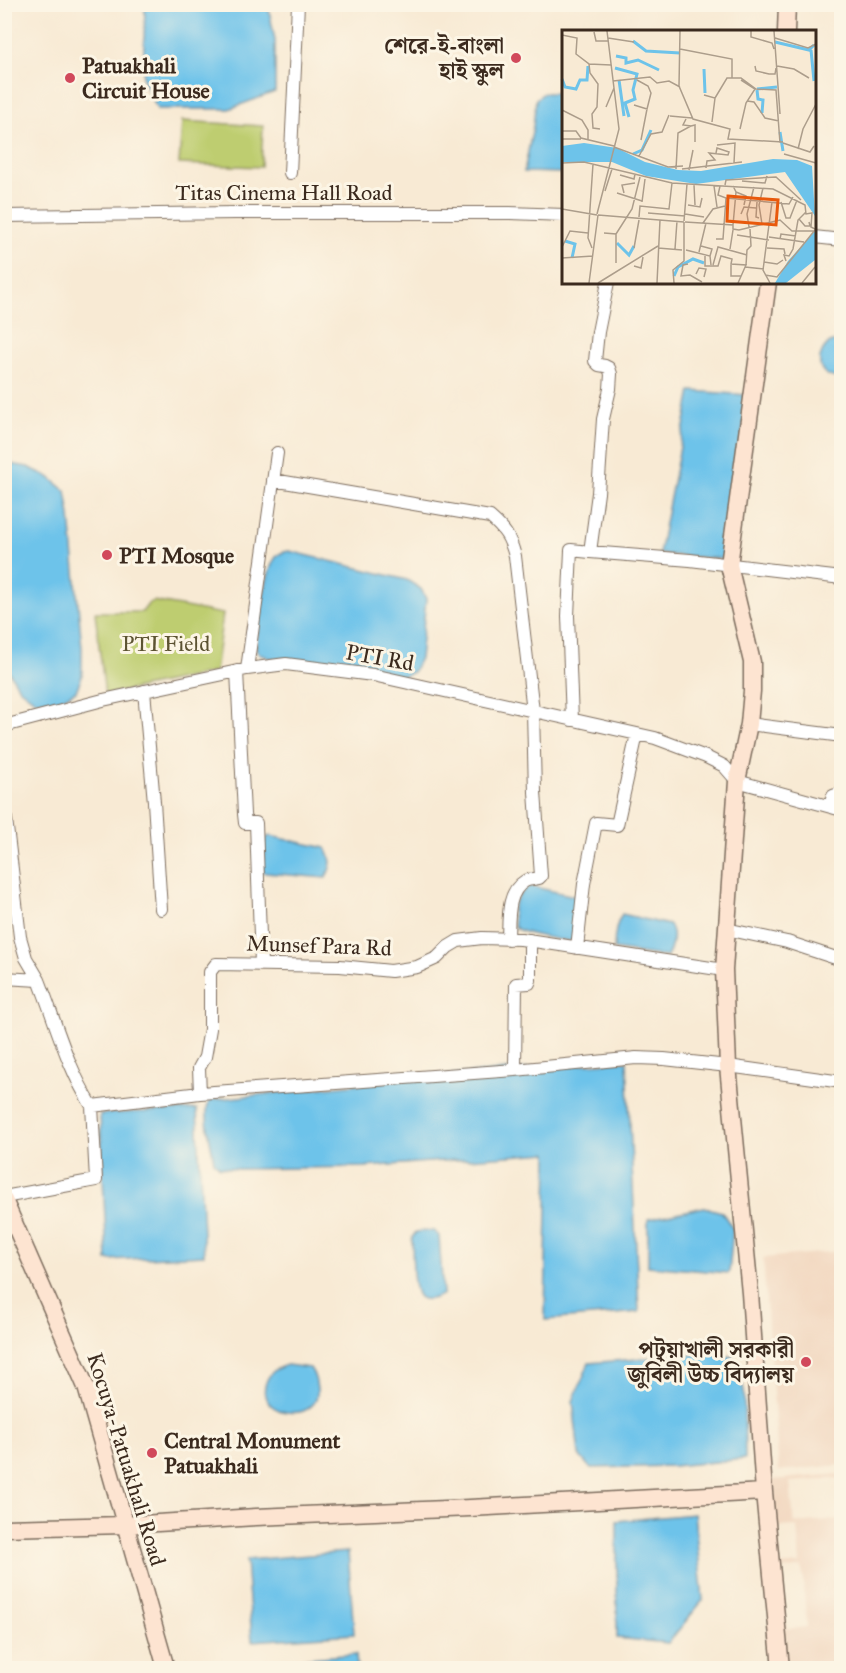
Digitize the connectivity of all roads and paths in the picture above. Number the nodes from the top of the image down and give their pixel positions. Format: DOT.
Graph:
graph roads {
  1 [pos="298,4"];
  2 [pos="787,4"];
  3 [pos="786,30"];
  4 [pos="290,173"];
  5 [pos="562,215"];
  6 [pos="4,216"];
  7 [pos="816,237"];
  8 [pos="842,240"];
  9 [pos="608,284"];
  10 [pos="768,284"];
  11 [pos="277,453"];
  12 [pos="273,480"];
  13 [pos="590,552"];
  14 [pos="729,565"];
  15 [pos="842,578"];
  16 [pos="242,670"];
  17 [pos="144,691"];
  18 [pos="533,711"];
  19 [pos="572,720"];
  20 [pos="749,724"];
  21 [pos="4,726"];
  22 [pos="637,734"];
  23 [pos="842,736"];
  24 [pos="737,781"];
  25 [pos="842,793"];
  26 [pos="4,802"];
  27 [pos="836,808"];
  28 [pos="161,909"];
  29 [pos="726,929"];
  30 [pos="508,939"];
  31 [pos="530,940"];
  32 [pos="576,948"];
  33 [pos="842,960"];
  34 [pos="261,964"];
  35 [pos="724,970"];
  36 [pos="4,978"];
  37 [pos="39,980"];
  38 [pos="728,1066"];
  39 [pos="515,1070"];
  40 [pos="842,1082"];
  41 [pos="200,1093"];
  42 [pos="92,1106"];
  43 [pos="4,1199"];
  44 [pos="764,1492"];
  45 [pos="125,1525"];
  46 [pos="4,1528"];
  47 [pos="166,1668"];
  48 [pos="781,1668"];
  1 -- 4 [label="street"];
  2 -- 3 [label="street"];
  5 -- 6 [label="street, Titas Cinema Hall Road"];
  7 -- 8 [label="street"];
  9 -- 13 [label="street"];
  10 -- 14 [label="street"];
  11 -- 12 [label="street"];
  12 -- 16 [label="street"];
  12 -- 18 [label="street"];
  13 -- 14 [label="street"];
  13 -- 19 [label="street"];
  14 -- 15 [label="street"];
  14 -- 20 [label="street"];
  16 -- 17 [label="street, PTI Rd"];
  16 -- 18 [label="street, PTI Rd"];
  16 -- 34 [label="street"];
  17 -- 21 [label="street, PTI Rd"];
  17 -- 28 [label="street"];
  18 -- 19 [label="street, PTI Rd"];
  18 -- 30 [label="street"];
  19 -- 22 [label="street, PTI Rd"];
  20 -- 23 [label="street"];
  20 -- 24 [label="street"];
  22 -- 24 [label="street, PTI Rd"];
  22 -- 32 [label="street"];
  24 -- 27 [label="street"];
  24 -- 29 [label="street"];
  25 -- 27 [label="street"];
  26 -- 37 [label="street"];
  29 -- 33 [label="street"];
  29 -- 35 [label="street"];
  30 -- 31 [label="street, Munsef Para Rd"];
  30 -- 34 [label="street, Munsef Para Rd"];
  31 -- 32 [label="street, Munsef Para Rd"];
  31 -- 39 [label="street"];
  32 -- 35 [label="street, Munsef Para Rd"];
  34 -- 41 [label="street, Munsef Para Rd"];
  35 -- 38 [label="street"];
  36 -- 37 [label="street"];
  37 -- 42 [label="street"];
  38 -- 39 [label="street"];
  38 -- 40 [label="street"];
  38 -- 44 [label="street"];
  39 -- 41 [label="street"];
  41 -- 42 [label="street"];
  42 -- 43 [label="street"];
  43 -- 45 [label="street, Kocuya-Patuakhali Road"];
  44 -- 45 [label="street"];
  44 -- 48 [label="street"];
  45 -- 46 [label="street"];
  45 -- 47 [label="street, Kocuya-Patuakhali Road"];
}
